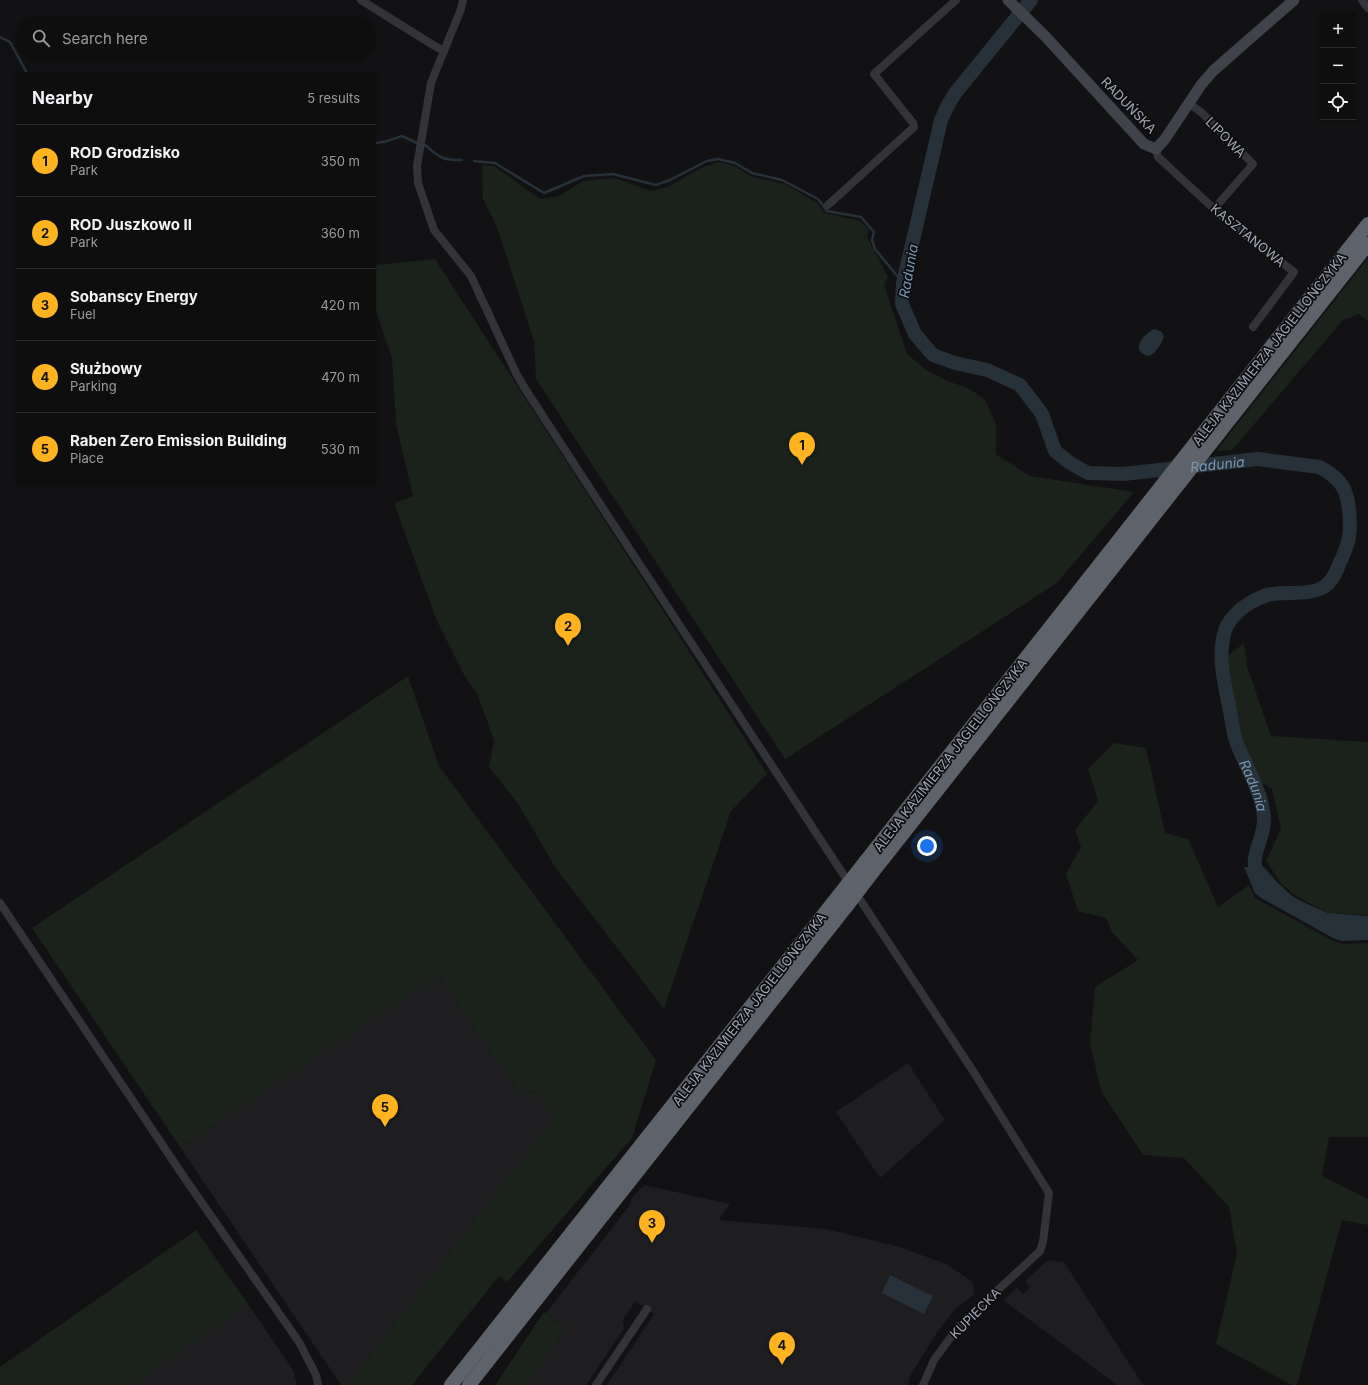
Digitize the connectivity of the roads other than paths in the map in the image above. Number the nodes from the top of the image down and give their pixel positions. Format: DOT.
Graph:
graph roads {
  1 [pos="361,0"];
  2 [pos="463,0"];
  3 [pos="956,0"];
  4 [pos="1294,0"];
  5 [pos="1362,0"];
  6 [pos="1010,2"];
  7 [pos="1368,8"];
  8 [pos="444,51"];
  9 [pos="1188,103"];
  10 [pos="1156,149"];
  11 [pos="828,205"];
  12 [pos="1214,209"];
  13 [pos="1368,224"];
  14 [pos="1368,244"];
  15 [pos="1330,283"];
  16 [pos="1253,327"];
  17 [pos="1201,446"];
  18 [pos="869,868"];
  19 [pos="845,877"];
  20 [pos="861,901"];
  21 [pos="0,903"];
  22 [pos="537,1289"];
  23 [pos="648,1310"];
  24 [pos="318,1385"];
  25 [pos="451,1385"];
  26 [pos="469,1385"];
  27 [pos="596,1385"];
  28 [pos="923,1385"];
  1 -- 8 [label="street"];
  2 -- 8 [label="street"];
  3 -- 11 [label="street"];
  4 -- 9 [label="street, RADUŃSKA"];
  5 -- 7 [label="street"];
  6 -- 10 [label="street, RADUŃSKA"];
  8 -- 19 [label="street"];
  9 -- 10 [label="street, RADUŃSKA"];
  9 -- 12 [label="street, LIPOWA"];
  10 -- 12 [label="street, KASZTANOWA"];
  12 -- 16 [label="street, KASZTANOWA"];
  13 -- 15 [label="highway, ALEJA KAZIMIERZA JAGIELLOŃCZYKA"];
  14 -- 15 [label="highway, ALEJA KAZIMIERZA JAGIELLOŃCZYKA"];
  15 -- 17 [label="highway, ALEJA KAZIMIERZA JAGIELLOŃCZYKA"];
  17 -- 18 [label="highway, ALEJA KAZIMIERZA JAGIELLOŃCZYKA"];
  17 -- 18 [label="highway, ALEJA KAZIMIERZA JAGIELLOŃCZYKA"];
  18 -- 22 [label="highway, ALEJA KAZIMIERZA JAGIELLOŃCZYKA, bridge"];
  20 -- 28 [label="street, KUPIECKA"];
  21 -- 24 [label="street"];
  22 -- 25 [label="highway"];
  22 -- 26 [label="highway"];
  23 -- 27 [label="street"];
}
